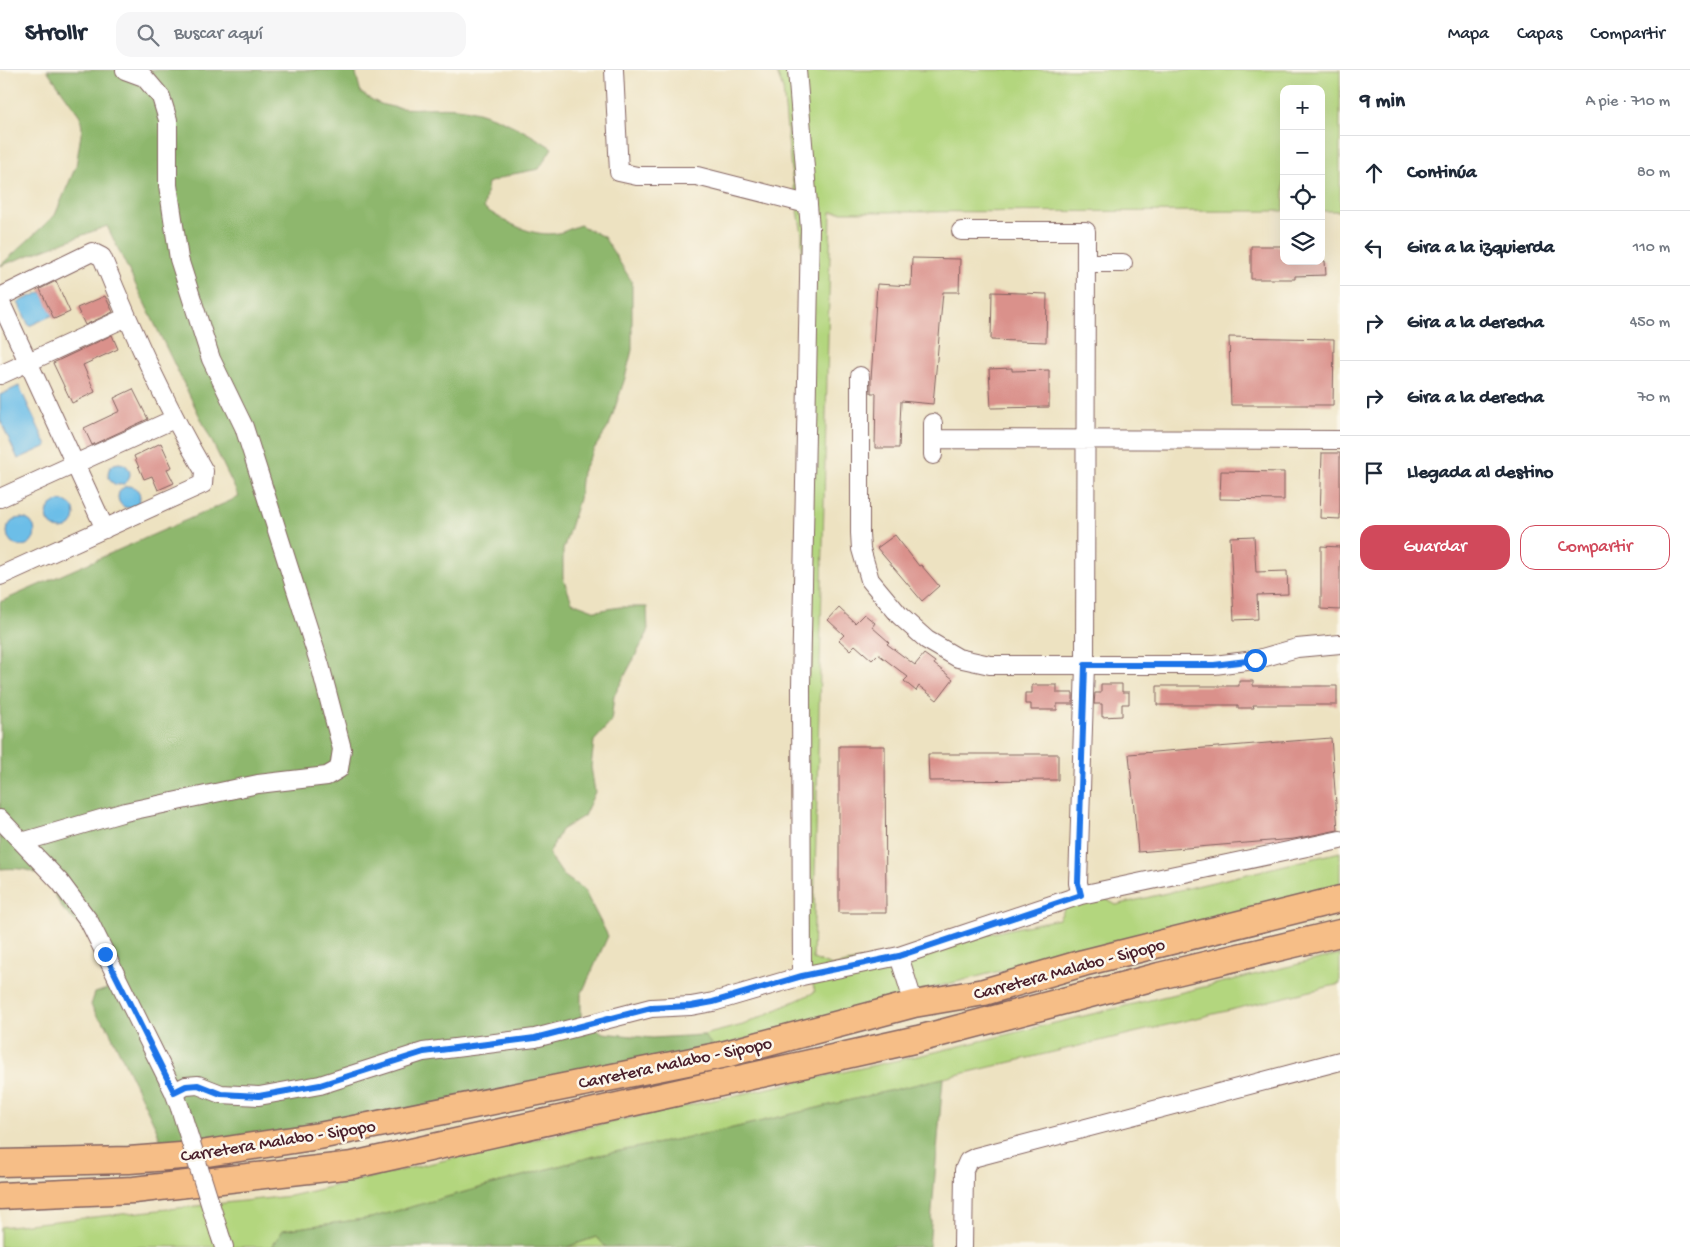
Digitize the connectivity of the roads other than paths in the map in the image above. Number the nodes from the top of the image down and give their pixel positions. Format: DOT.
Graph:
graph roads {
  1 [pos="125,70"];
  2 [pos="614,70"];
  3 [pos="797,70"];
  4 [pos="807,204"];
  5 [pos="961,231"];
  6 [pos="1086,263"];
  7 [pos="1123,263"];
  8 [pos="0,297"];
  9 [pos="0,301"];
  10 [pos="126,317"];
  11 [pos="28,362"];
  12 [pos="0,375"];
  13 [pos="860,376"];
  14 [pos="174,419"];
  15 [pos="933,439"];
  16 [pos="1086,440"];
  17 [pos="1340,440"];
  18 [pos="75,464"];
  19 [pos="0,498"];
  20 [pos="105,529"];
  21 [pos="0,575"];
  22 [pos="1340,644"];
  23 [pos="1085,665"];
  24 [pos="0,819"];
  25 [pos="1340,840"];
  26 [pos="22,842"];
  27 [pos="1081,895"];
  28 [pos="1340,899"];
  29 [pos="1340,933"];
  30 [pos="899,956"];
  31 [pos="802,976"];
  32 [pos="914,1004"];
  33 [pos="1340,1061"];
  34 [pos="177,1100"];
  35 [pos="0,1163"];
  36 [pos="0,1196"];
  37 [pos="222,1240"];
  38 [pos="963,1247"];
  1 -- 26 [label="street"];
  2 -- 4 [label="street"];
  3 -- 4 [label="street"];
  4 -- 31 [label="street"];
  5 -- 6 [label="street"];
  6 -- 7 [label="street"];
  6 -- 16 [label="street"];
  8 -- 10 [label="street"];
  9 -- 11 [label="street"];
  10 -- 11 [label="street"];
  10 -- 14 [label="street"];
  11 -- 12 [label="street"];
  11 -- 18 [label="street"];
  13 -- 23 [label="street"];
  14 -- 18 [label="street"];
  14 -- 20 [label="street"];
  15 -- 16 [label="street"];
  16 -- 17 [label="street"];
  16 -- 23 [label="street"];
  18 -- 19 [label="street"];
  18 -- 20 [label="street"];
  20 -- 21 [label="street"];
  22 -- 23 [label="street"];
  23 -- 27 [label="street"];
  24 -- 26 [label="street"];
  25 -- 27 [label="street"];
  26 -- 34 [label="street"];
  27 -- 30 [label="street"];
  28 -- 32 [label="highway, Carretera Malabo - Sipopo"];
  29 -- 36 [label="highway, Carretera Malabo - Sipopo"];
  30 -- 31 [label="street"];
  30 -- 32 [label="street"];
  31 -- 34 [label="street"];
  32 -- 35 [label="highway, Carretera Malabo - Sipopo"];
  33 -- 38 [label="street"];
  34 -- 37 [label="street, bridge"];
}
